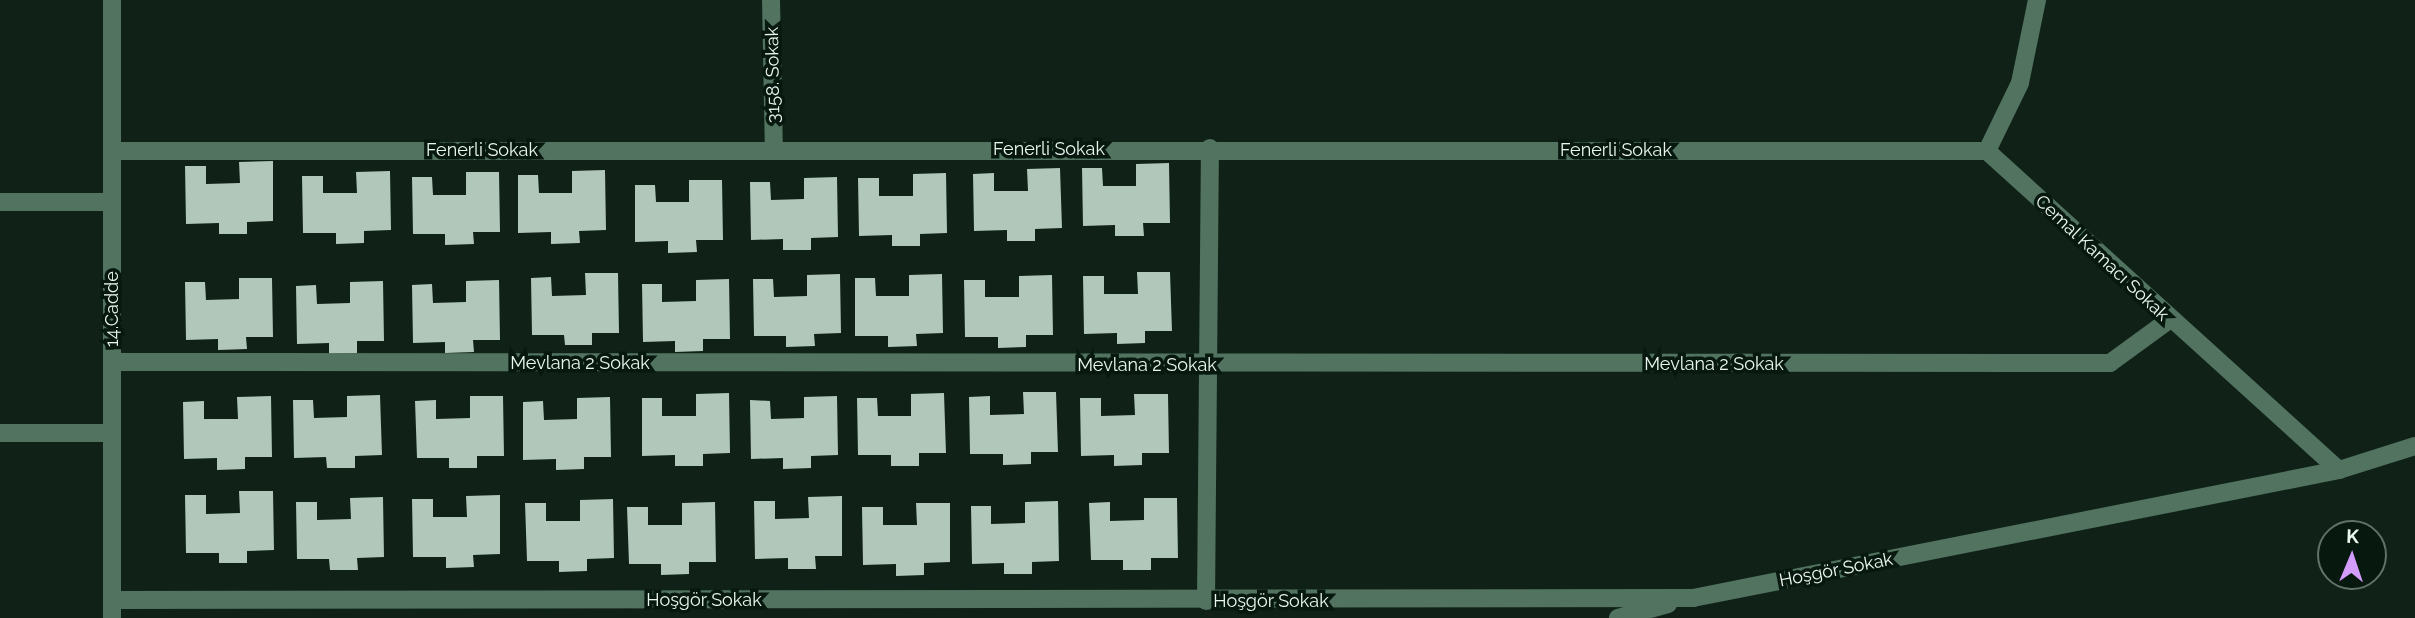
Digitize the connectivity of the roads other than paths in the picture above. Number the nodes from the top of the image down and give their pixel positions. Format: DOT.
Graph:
graph roads {
  1 [pos="112,0"];
  2 [pos="771,0"];
  3 [pos="2037,0"];
  4 [pos="1210,148"];
  5 [pos="774,150"];
  6 [pos="112,151"];
  7 [pos="1987,151"];
  8 [pos="0,202"];
  9 [pos="111,202"];
  10 [pos="2169,320"];
  11 [pos="112,362"];
  12 [pos="1208,365"];
  13 [pos="0,433"];
  14 [pos="112,433"];
  15 [pos="2415,446"];
  16 [pos="2339,470"];
  17 [pos="1693,598"];
  18 [pos="1206,601"];
  19 [pos="112,609"];
  20 [pos="1618,618"];
  1 -- 6 [label="street, 14.Cadde"];
  2 -- 5 [label="street, 3158. Sokak"];
  3 -- 7 [label="street"];
  4 -- 5 [label="street, Fenerli Sokak"];
  4 -- 7 [label="street, Fenerli Sokak"];
  4 -- 12 [label="street"];
  5 -- 6 [label="street, Fenerli Sokak"];
  6 -- 9 [label="street, 14.Cadde"];
  7 -- 10 [label="street, Cemal Kamacı Sokak"];
  8 -- 9 [label="street"];
  9 -- 11 [label="street, 14.Cadde"];
  10 -- 12 [label="street, Mevlana 2 Sokak"];
  10 -- 16 [label="street, Cemal Kamacı Sokak"];
  11 -- 12 [label="street, Mevlana 2 Sokak"];
  11 -- 14 [label="street, 14.Cadde"];
  12 -- 18 [label="street"];
  13 -- 14 [label="street"];
  14 -- 19 [label="street, 14.Cadde"];
  15 -- 16 [label="street, Hoşgör Sokak"];
  16 -- 17 [label="street, Hoşgör Sokak"];
  17 -- 18 [label="street, Hoşgör Sokak"];
  17 -- 20 [label="street"];
  18 -- 19 [label="street, Hoşgör Sokak"];
}
